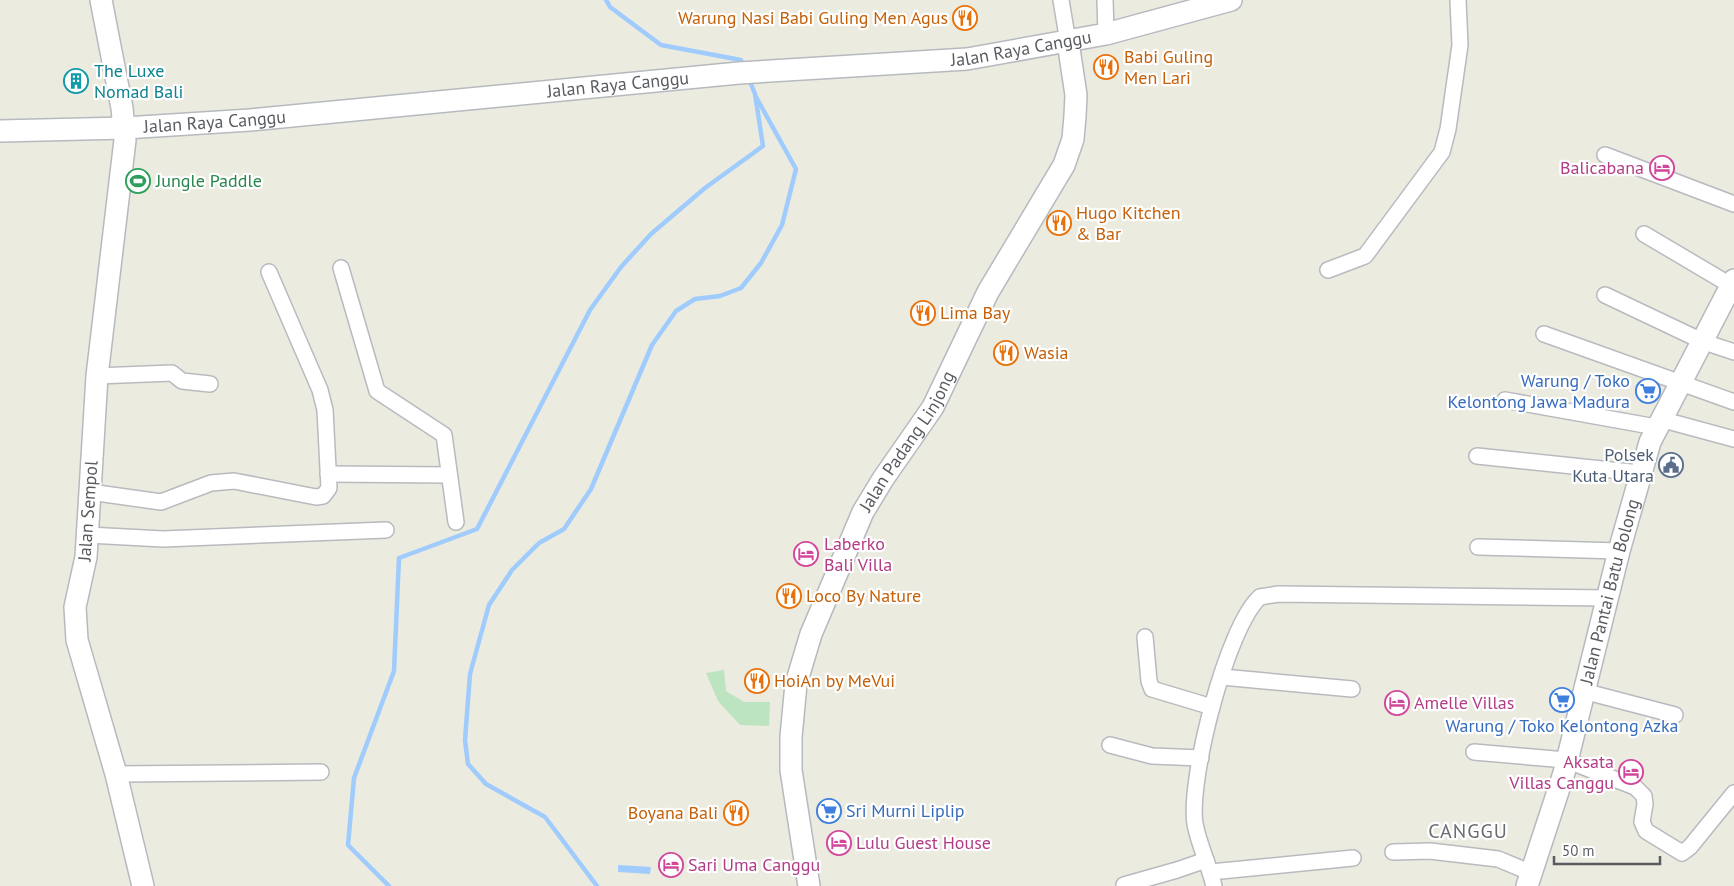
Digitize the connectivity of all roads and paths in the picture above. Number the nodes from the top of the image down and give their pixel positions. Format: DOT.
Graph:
graph roads {
  1 [pos="101,0"];
  2 [pos="1061,0"];
  3 [pos="1105,0"];
  4 [pos="1231,0"];
  5 [pos="1458,0"];
  6 [pos="1106,34"];
  7 [pos="1068,42"];
  8 [pos="125,128"];
  9 [pos="0,130"];
  10 [pos="1605,155"];
  11 [pos="1734,204"];
  12 [pos="1644,234"];
  13 [pos="341,268"];
  14 [pos="1328,270"];
  15 [pos="269,272"];
  16 [pos="1732,290"];
  17 [pos="1604,295"];
  18 [pos="1544,334"];
  19 [pos="1704,342"];
  20 [pos="1734,352"];
  21 [pos="97,376"];
  22 [pos="210,384"];
  23 [pos="1679,384"];
  24 [pos="1505,400"];
  25 [pos="1734,402"];
  26 [pos="1658,423"];
  27 [pos="1734,439"];
  28 [pos="1477,456"];
  29 [pos="1640,473"];
  30 [pos="328,474"];
  31 [pos="449,475"];
  32 [pos="90,492"];
  33 [pos="456,522"];
  34 [pos="386,530"];
  35 [pos="88,535"];
  36 [pos="1478,547"];
  37 [pos="1619,551"];
  38 [pos="1609,598"];
  39 [pos="1145,637"];
  40 [pos="1222,677"];
  41 [pos="1352,688"];
  42 [pos="1584,691"];
  43 [pos="1212,707"];
  44 [pos="1675,715"];
  45 [pos="1110,745"];
  46 [pos="1474,752"];
  47 [pos="1201,758"];
  48 [pos="1566,760"];
  49 [pos="321,772"];
  50 [pos="116,774"];
  51 [pos="1734,793"];
  52 [pos="1393,852"];
  53 [pos="1353,858"];
  54 [pos="1210,873"];
  55 [pos="1530,879"];
  56 [pos="1124,885"];
  57 [pos="143,886"];
  58 [pos="810,886"];
  1 -- 8 [label="street, Jalan Sempol"];
  2 -- 7 [label="street"];
  3 -- 6 [label="street"];
  4 -- 6 [label="street, Jalan Raya Canggu"];
  5 -- 14 [label="street"];
  6 -- 7 [label="street, Jalan Raya Canggu"];
  7 -- 8 [label="street, Jalan Raya Canggu"];
  7 -- 58 [label="street, Jalan Padang Linjong"];
  8 -- 9 [label="street, Jalan Raya Canggu"];
  8 -- 21 [label="street, Jalan Sempol"];
  10 -- 11 [label="street"];
  12 -- 16 [label="street"];
  13 -- 31 [label="street"];
  15 -- 30 [label="street"];
  16 -- 19 [label="street, Jalan Pantai Batu Bolong"];
  17 -- 19 [label="street"];
  18 -- 23 [label="street"];
  19 -- 20 [label="street"];
  19 -- 23 [label="street, Jalan Pantai Batu Bolong"];
  21 -- 22 [label="street"];
  21 -- 32 [label="street, Jalan Sempol"];
  23 -- 25 [label="street"];
  23 -- 26 [label="street, Jalan Pantai Batu Bolong"];
  24 -- 26 [label="street"];
  26 -- 27 [label="street"];
  26 -- 29 [label="street, Jalan Pantai Batu Bolong"];
  28 -- 29 [label="street"];
  29 -- 37 [label="street, Jalan Pantai Batu Bolong"];
  30 -- 31 [label="street"];
  30 -- 32 [label="street"];
  31 -- 33 [label="street"];
  32 -- 35 [label="street, Jalan Sempol"];
  34 -- 35 [label="street"];
  35 -- 50 [label="street, Jalan Sempol"];
  36 -- 37 [label="street"];
  37 -- 38 [label="street, Jalan Pantai Batu Bolong"];
  38 -- 40 [label="street"];
  38 -- 42 [label="street, Jalan Pantai Batu Bolong"];
  39 -- 43 [label="street"];
  40 -- 41 [label="street"];
  40 -- 43 [label="street"];
  42 -- 44 [label="street"];
  42 -- 48 [label="street, Jalan Pantai Batu Bolong"];
  43 -- 47 [label="street"];
  45 -- 47 [label="street"];
  46 -- 48 [label="street"];
  47 -- 54 [label="street"];
  48 -- 51 [label="street"];
  48 -- 55 [label="street, Jalan Pantai Batu Bolong"];
  49 -- 50 [label="street"];
  50 -- 57 [label="street, Jalan Sempol"];
  52 -- 55 [label="street"];
  53 -- 54 [label="street"];
  54 -- 56 [label="street"];
}
